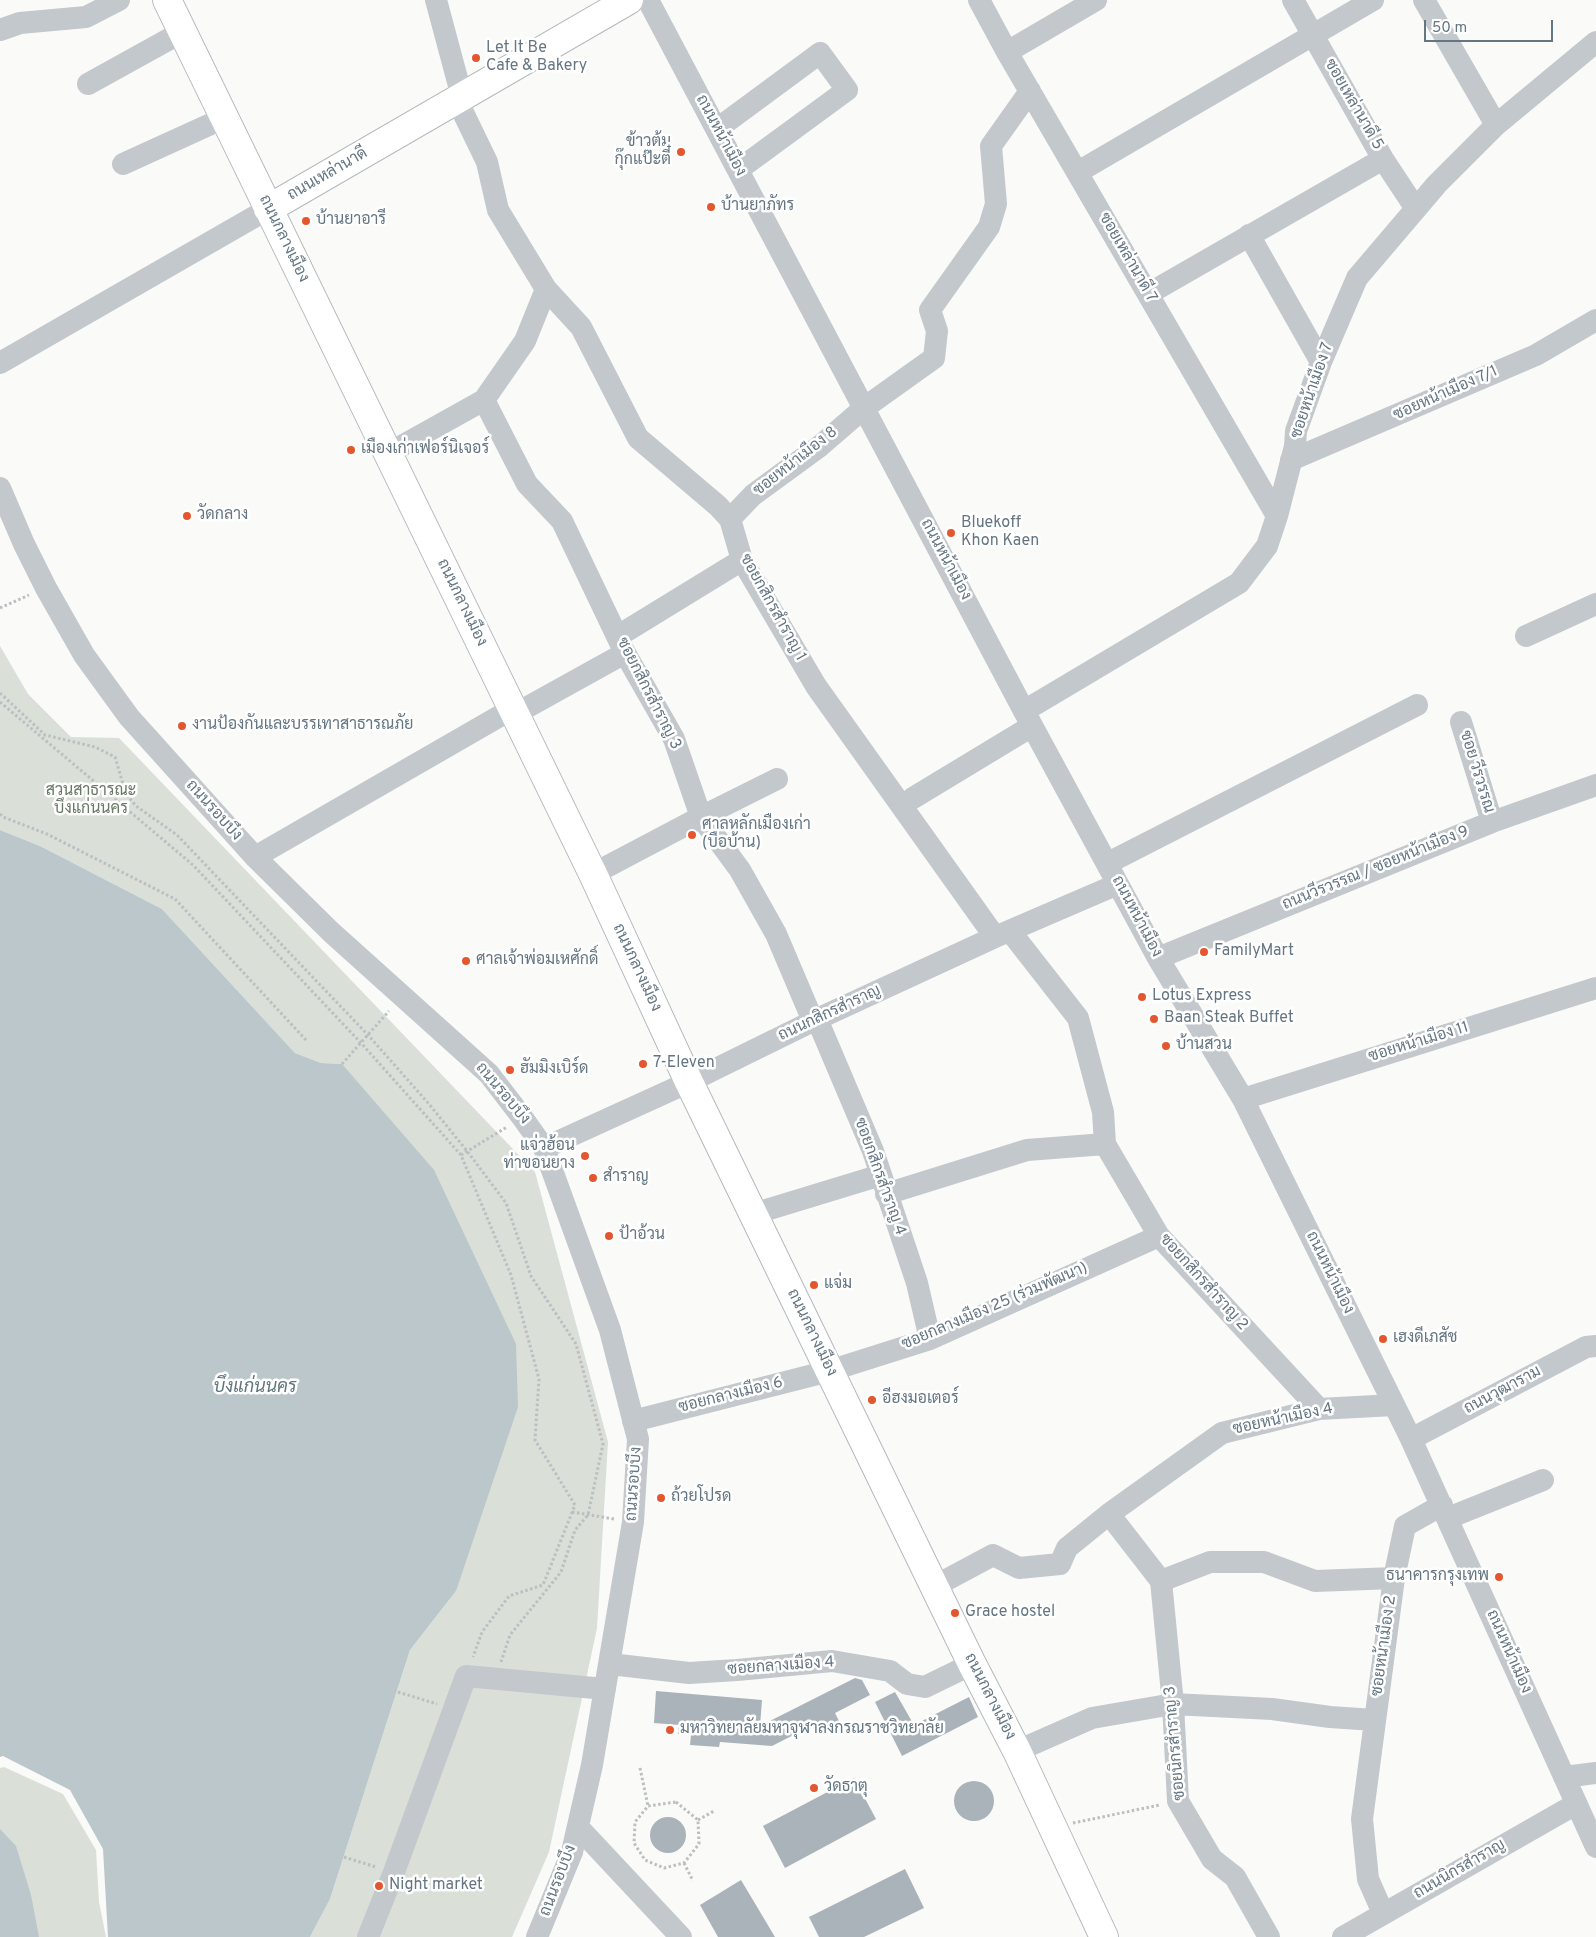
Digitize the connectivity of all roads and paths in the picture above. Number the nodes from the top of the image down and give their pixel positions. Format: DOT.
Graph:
graph roads {
  1 [pos="119,0"];
  2 [pos="167,0"];
  3 [pos="436,0"];
  4 [pos="629,0"];
  5 [pos="648,0"];
  6 [pos="979,0"];
  7 [pos="1096,0"];
  8 [pos="1292,0"];
  9 [pos="1373,0"];
  10 [pos="1424,0"];
  11 [pos="0,30"];
  12 [pos="182,32"];
  13 [pos="1313,36"];
  14 [pos="1596,42"];
  15 [pos="1007,52"];
  16 [pos="88,84"];
  17 [pos="1030,92"];
  18 [pos="459,98"];
  19 [pos="224,118"];
  20 [pos="1496,125"];
  21 [pos="717,129"];
  22 [pos="1384,159"];
  23 [pos="123,164"];
  24 [pos="738,170"];
  25 [pos="1078,172"];
  26 [pos="1416,209"];
  27 [pos="268,210"];
  28 [pos="1249,235"];
  29 [pos="546,289"];
  30 [pos="1148,294"];
  31 [pos="1596,320"];
  32 [pos="1321,362"];
  33 [pos="0,363"];
  34 [pos="484,400"];
  35 [pos="864,408"];
  36 [pos="389,453"];
  37 [pos="1291,460"];
  38 [pos="0,488"];
  39 [pos="1277,516"];
  40 [pos="730,519"];
  41 [pos="742,560"];
  42 [pos="46,588"];
  43 [pos="1596,604"];
  44 [pos="0,608"];
  45 [pos="1526,636"];
  46 [pos="622,644"];
  47 [pos="0,692"];
  48 [pos="0,702"];
  49 [pos="1417,705"];
  50 [pos="514,711"];
  51 [pos="1028,718"];
  52 [pos="1460,722"];
  53 [pos="777,779"];
  54 [pos="1596,785"];
  55 [pos="913,798"];
  56 [pos="0,814"];
  57 [pos="701,816"];
  58 [pos="1492,822"];
  59 [pos="255,857"];
  60 [pos="1108,863"];
  61 [pos="593,874"];
  62 [pos="1118,884"];
  63 [pos="1002,934"];
  64 [pos="1158,958"];
  65 [pos="1596,988"];
  66 [pos="403,996"];
  67 [pos="815,1020"];
  68 [pos="368,1036"];
  69 [pos="306,1040"];
  70 [pos="361,1043"];
  71 [pos="342,1064"];
  72 [pos="689,1082"];
  73 [pos="1243,1099"];
  74 [pos="522,1117"];
  75 [pos="1105,1144"];
  76 [pos="544,1148"];
  77 [pos="467,1151"];
  78 [pos="461,1155"];
  79 [pos="884,1184"];
  80 [pos="753,1214"];
  81 [pos="1159,1236"];
  82 [pos="930,1339"];
  83 [pos="1596,1346"];
  84 [pos="829,1371"];
  85 [pos="1394,1405"];
  86 [pos="1319,1409"];
  87 [pos="633,1421"];
  88 [pos="1411,1439"];
  89 [pos="1543,1480"];
  90 [pos="1445,1511"];
  91 [pos="572,1512"];
  92 [pos="1109,1514"];
  93 [pos="588,1515"];
  94 [pos="633,1522"];
  95 [pos="1394,1578"];
  96 [pos="1161,1581"];
  97 [pos="935,1586"];
  98 [pos="610,1664"];
  99 [pos="972,1664"];
  100 [pos="466,1676"];
  101 [pos="495,1679"];
  102 [pos="605,1689"];
  103 [pos="398,1692"];
  104 [pos="1173,1704"];
  105 [pos="454,1710"];
  106 [pos="1374,1720"];
  107 [pos="1017,1751"];
  108 [pos="640,1768"];
  109 [pos="1596,1773"];
  110 [pos="1564,1777"];
  111 [pos="1178,1801"];
  112 [pos="1576,1804"];
  113 [pos="648,1806"];
  114 [pos="714,1811"];
  115 [pos="698,1820"];
  116 [pos="578,1827"];
  117 [pos="1053,1828"];
  118 [pos="1596,1847"];
  119 [pos="344,1857"];
  120 [pos="684,1863"];
  121 [pos="394,1872"];
  122 [pos="692,1882"];
  123 [pos="1383,1914"];
  124 [pos="368,1937"];
  125 [pos="537,1937"];
  126 [pos="681,1937"];
  127 [pos="1104,1937"];
  128 [pos="1268,1937"];
  129 [pos="1343,1937"];
  1 -- 11 [label="street"];
  2 -- 12 [label="main road, ถนนกลางเมือง"];
  3 -- 18 [label="street, ซอยกสิกรสำราญ 1"];
  4 -- 18 [label="main road, ถนนเหล่านาดี"];
  5 -- 21 [label="street, ถนนหน้าเมือง"];
  6 -- 15 [label="street, ซอยเหล่านาดี 7"];
  7 -- 15 [label="street"];
  8 -- 13 [label="street, ซอยเหล่านาดี 5"];
  9 -- 13 [label="street"];
  10 -- 20 [label="street"];
  12 -- 16 [label="street"];
  12 -- 19 [label="main road, ถนนกลางเมือง"];
  13 -- 22 [label="street, ซอยเหล่านาดี 5"];
  13 -- 25 [label="street"];
  14 -- 20 [label="street, ซอยหน้าเมือง 7"];
  15 -- 17 [label="street, ซอยเหล่านาดี 7"];
  17 -- 25 [label="street, ซอยเหล่านาดี 7"];
  17 -- 35 [label="street, ซอยหน้าเมือง 8"];
  18 -- 27 [label="main road, ถนนเหล่านาดี"];
  18 -- 29 [label="street, ซอยกสิกรสำราญ 1"];
  19 -- 23 [label="street"];
  19 -- 27 [label="main road, ถนนกลางเมือง"];
  20 -- 26 [label="street, ซอยหน้าเมือง 7"];
  21 -- 24 [label="street, ถนนหน้าเมือง"];
  21 -- 24 [label="street"];
  22 -- 26 [label="street, ซอยเหล่านาดี 5"];
  22 -- 28 [label="street"];
  24 -- 35 [label="street, ถนนหน้าเมือง"];
  25 -- 30 [label="street, ซอยเหล่านาดี 7"];
  26 -- 32 [label="street, ซอยหน้าเมือง 7"];
  27 -- 33 [label="street, ถนนเหล่านาดี"];
  27 -- 36 [label="main road, ถนนกลางเมือง"];
  28 -- 30 [label="street"];
  28 -- 32 [label="street"];
  29 -- 34 [label="street"];
  29 -- 40 [label="street, ซอยกสิกรสำราญ 1"];
  30 -- 39 [label="street, ซอยเหล่านาดี 7"];
  31 -- 37 [label="street, ซอยหน้าเมือง 7/1"];
  32 -- 37 [label="street, ซอยหน้าเมือง 7"];
  34 -- 36 [label="street"];
  34 -- 46 [label="street, ซอยกสิกรสำราญ 3"];
  35 -- 40 [label="street, ซอยหน้าเมือง 8"];
  35 -- 51 [label="street, ถนนหน้าเมือง"];
  36 -- 50 [label="main road, ถนนกลางเมือง"];
  37 -- 39 [label="street, ซอยหน้าเมือง 7"];
  38 -- 42 [label="street, ถนนรอบบึง"];
  39 -- 51 [label="street, ซอยหน้าเมือง 7"];
  40 -- 41 [label="street, ซอยกสิกรสำราญ 1"];
  41 -- 46 [label="street"];
  41 -- 63 [label="street, ซอยกสิกรสำราญ 1"];
  42 -- 44 [label="path"];
  42 -- 59 [label="street, ถนนรอบบึง"];
  43 -- 45 [label="street"];
  46 -- 50 [label="street"];
  46 -- 57 [label="street, ซอยกสิกรสำราญ 3"];
  47 -- 68 [label="path"];
  48 -- 70 [label="path"];
  49 -- 60 [label="street"];
  50 -- 59 [label="street"];
  50 -- 61 [label="main road, ถนนกลางเมือง"];
  51 -- 55 [label="street, ซอยหน้าเมือง 7"];
  51 -- 60 [label="street, ถนนหน้าเมือง"];
  52 -- 58 [label="street, ซอย วีรวรรณ"];
  53 -- 57 [label="street"];
  54 -- 58 [label="street, ถนนวีรวรรณ / ซอยหน้าเมือง 9"];
  56 -- 69 [label="path"];
  57 -- 61 [label="street"];
  57 -- 67 [label="street, ซอยกสิกรสำราญ 3"];
  58 -- 64 [label="street, ถนนวีรวรรณ / ซอยหน้าเมือง 9"];
  59 -- 66 [label="street, ถนนรอบบึง"];
  60 -- 62 [label="street, ถนนหน้าเมือง"];
  61 -- 72 [label="main road, ถนนกลางเมือง"];
  62 -- 63 [label="street, ถนนกสิกรสำราญ"];
  62 -- 64 [label="street, ถนนหน้าเมือง"];
  63 -- 67 [label="street, ถนนกสิกรสำราญ"];
  63 -- 75 [label="street, ซอยกสิกรสำราญ 2"];
  64 -- 73 [label="street, ถนนหน้าเมือง"];
  65 -- 73 [label="street, ซอยหน้าเมือง 11"];
  66 -- 68 [label="path"];
  66 -- 74 [label="street, ถนนรอบบึง"];
  67 -- 72 [label="street, ถนนกสิกรสำราญ"];
  67 -- 79 [label="street, ซอยกสิกรสำราญ 4"];
  68 -- 70 [label="path"];
  68 -- 77 [label="path"];
  70 -- 71 [label="path"];
  70 -- 78 [label="path"];
  72 -- 76 [label="street, ถนนกสิกรสำราญ"];
  72 -- 80 [label="main road, ถนนกลางเมือง"];
  73 -- 85 [label="street, ถนนหน้าเมือง"];
  74 -- 76 [label="street, ถนนรอบบึง"];
  74 -- 77 [label="path"];
  75 -- 79 [label="street"];
  75 -- 81 [label="street, ซอยกสิกรสำราญ 2"];
  76 -- 87 [label="street, ถนนรอบบึง"];
  77 -- 78 [label="path"];
  77 -- 93 [label="path"];
  78 -- 91 [label="path"];
  79 -- 80 [label="street"];
  79 -- 82 [label="street, ซอยกสิกรสำราญ 4"];
  80 -- 84 [label="main road, ถนนกลางเมือง"];
  81 -- 82 [label="street, ซอยกลางเมือง 25 (ร่วมพัฒนา)"];
  81 -- 86 [label="street, ซอยกสิกรสำราญ 2"];
  82 -- 84 [label="street, ซอยกลางเมือง 25 (ร่วมพัฒนา)"];
  83 -- 88 [label="street, ถนนวุฒาราม"];
  84 -- 87 [label="street, ซอยกลางเมือง 6"];
  84 -- 97 [label="main road, ถนนกลางเมือง"];
  85 -- 86 [label="street, ซอยหน้าเมือง 4"];
  85 -- 88 [label="street, ถนนหน้าเมือง"];
  86 -- 92 [label="street, ซอยหน้าเมือง 4"];
  87 -- 94 [label="street, ถนนรอบบึง"];
  88 -- 90 [label="street, ถนนหน้าเมือง"];
  89 -- 90 [label="street, ซอยหน้าเมือง 2"];
  90 -- 95 [label="street, ซอยหน้าเมือง 2"];
  90 -- 110 [label="street, ถนนหน้าเมือง"];
  91 -- 93 [label="path"];
  91 -- 100 [label="path"];
  92 -- 96 [label="street"];
  92 -- 97 [label="street, ซอยหน้าเมือง 4"];
  93 -- 94 [label="path"];
  93 -- 101 [label="path"];
  94 -- 98 [label="street, ถนนรอบบึง"];
  95 -- 96 [label="street"];
  95 -- 106 [label="street, ซอยหน้าเมือง 2"];
  96 -- 104 [label="street, ซอยนิกรสำราญ 3"];
  97 -- 99 [label="main road, ถนนกลางเมือง"];
  98 -- 99 [label="street, ซอยกลางเมือง 4"];
  98 -- 102 [label="street, ถนนรอบบึง"];
  99 -- 107 [label="main road, ถนนกลางเมือง"];
  100 -- 101 [label="street"];
  100 -- 105 [label="street"];
  101 -- 102 [label="street"];
  102 -- 116 [label="street, ถนนรอบบึง"];
  103 -- 105 [label="path"];
  104 -- 106 [label="street"];
  104 -- 107 [label="street"];
  104 -- 111 [label="street, ซอยนิกรสำราญ 3"];
  105 -- 121 [label="street"];
  106 -- 123 [label="street, ซอยหน้าเมือง 2"];
  107 -- 117 [label="main road, ถนนกลางเมือง"];
  108 -- 113 [label="path"];
  109 -- 110 [label="street"];
  110 -- 112 [label="street, ถนนหน้าเมือง"];
  111 -- 117 [label="path"];
  111 -- 128 [label="street, ซอยนิกรสำราญ 3"];
  112 -- 118 [label="street, ถนนหน้าเมือง"];
  112 -- 123 [label="street, ถนนนิกรสำราญ"];
  113 -- 115 [label="path"];
  113 -- 120 [label="path"];
  114 -- 115 [label="path"];
  115 -- 120 [label="path"];
  116 -- 125 [label="street, ถนนรอบบึง"];
  116 -- 126 [label="street"];
  117 -- 127 [label="main road, ถนนกลางเมือง"];
  119 -- 121 [label="path"];
  120 -- 122 [label="path"];
  121 -- 124 [label="street"];
  123 -- 129 [label="street, ถนนนิกรสำราญ"];
}
